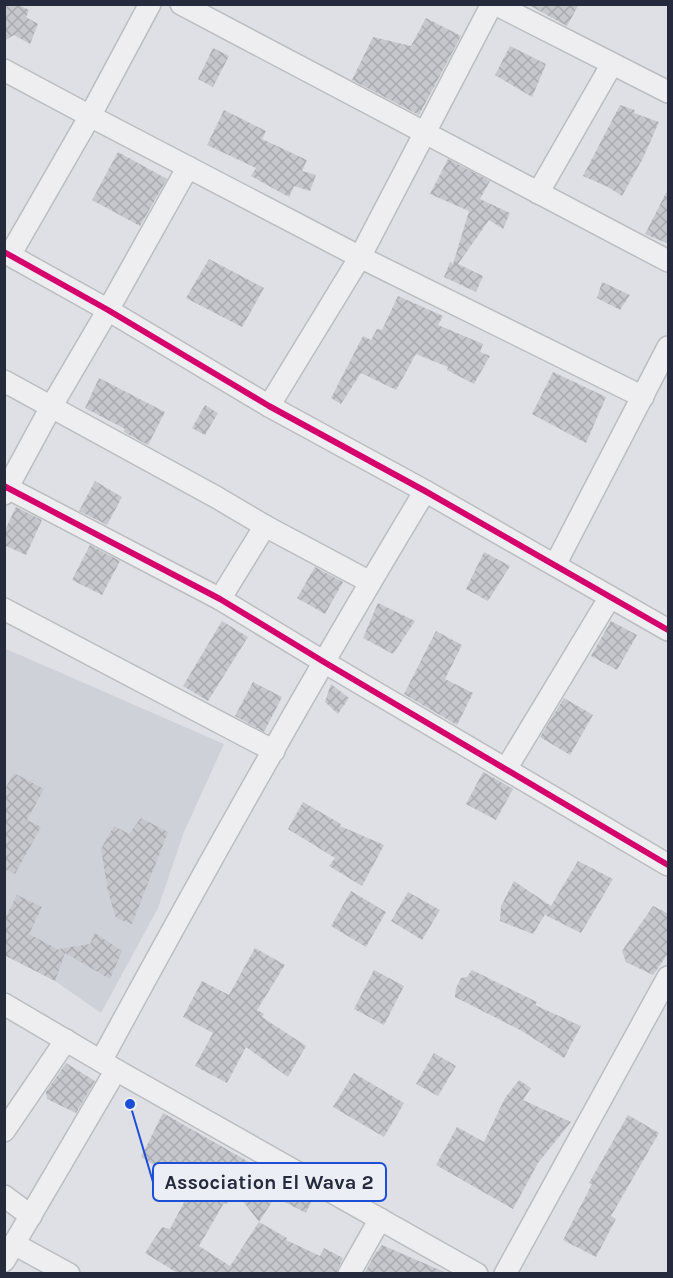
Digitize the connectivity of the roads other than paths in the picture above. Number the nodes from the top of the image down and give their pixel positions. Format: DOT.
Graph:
graph roads {
  1 [pos="150,4"];
  2 [pos="181,4"];
  3 [pos="494,4"];
  4 [pos="612,64"];
  5 [pos="4,70"];
  6 [pos="669,92"];
  7 [pos="90,116"];
  8 [pos="424,133"];
  9 [pos="188,168"];
  10 [pos="538,193"];
  11 [pos="7,254"];
  12 [pos="360,257"];
  13 [pos="669,261"];
  14 [pos="108,310"];
  15 [pos="669,347"];
  16 [pos="4,381"];
  17 [pos="643,397"];
  18 [pos="269,406"];
  19 [pos="51,407"];
  20 [pos="6,489"];
  21 [pos="425,491"];
  22 [pos="265,526"];
  23 [pos="555,565"];
  24 [pos="370,582"];
  25 [pos="610,597"];
  26 [pos="220,600"];
  27 [pos="4,609"];
  28 [pos="669,630"];
  29 [pos="324,662"];
  30 [pos="274,751"];
  31 [pos="506,769"];
  32 [pos="669,865"];
  33 [pos="669,977"];
  34 [pos="4,1004"];
  35 [pos="66,1040"];
  36 [pos="109,1065"];
  37 [pos="4,1131"];
  38 [pos="4,1196"];
  39 [pos="31,1215"];
  40 [pos="380,1219"];
  41 [pos="9,1253"];
  42 [pos="69,1274"];
  43 [pos="349,1274"];
  44 [pos="477,1274"];
  45 [pos="505,1274"];
  1 -- 7 [label="street"];
  2 -- 8 [label="street"];
  3 -- 4 [label="street"];
  3 -- 8 [label="street"];
  4 -- 6 [label="street"];
  4 -- 10 [label="street"];
  5 -- 7 [label="street"];
  7 -- 9 [label="street"];
  7 -- 11 [label="street"];
  8 -- 10 [label="street"];
  8 -- 12 [label="street"];
  9 -- 12 [label="street"];
  9 -- 14 [label="street"];
  10 -- 13 [label="street"];
  11 -- 14 [label="street"];
  12 -- 17 [label="street"];
  12 -- 18 [label="street"];
  14 -- 18 [label="street"];
  14 -- 19 [label="street"];
  15 -- 17 [label="street"];
  16 -- 19 [label="street"];
  17 -- 23 [label="street"];
  18 -- 21 [label="street"];
  19 -- 20 [label="street"];
  19 -- 22 [label="street"];
  20 -- 26 [label="street"];
  21 -- 23 [label="street"];
  21 -- 24 [label="street"];
  22 -- 24 [label="street"];
  22 -- 26 [label="street"];
  23 -- 25 [label="street"];
  24 -- 29 [label="street"];
  25 -- 28 [label="street"];
  25 -- 31 [label="street"];
  26 -- 29 [label="street"];
  27 -- 30 [label="street"];
  29 -- 30 [label="street"];
  29 -- 31 [label="street"];
  30 -- 36 [label="street"];
  31 -- 32 [label="street"];
  33 -- 45 [label="street"];
  34 -- 35 [label="street"];
  35 -- 36 [label="street"];
  35 -- 37 [label="street"];
  36 -- 39 [label="street"];
  36 -- 40 [label="street"];
  38 -- 39 [label="street"];
  39 -- 41 [label="street"];
  40 -- 43 [label="street"];
  40 -- 44 [label="street"];
  41 -- 42 [label="street"];
}
